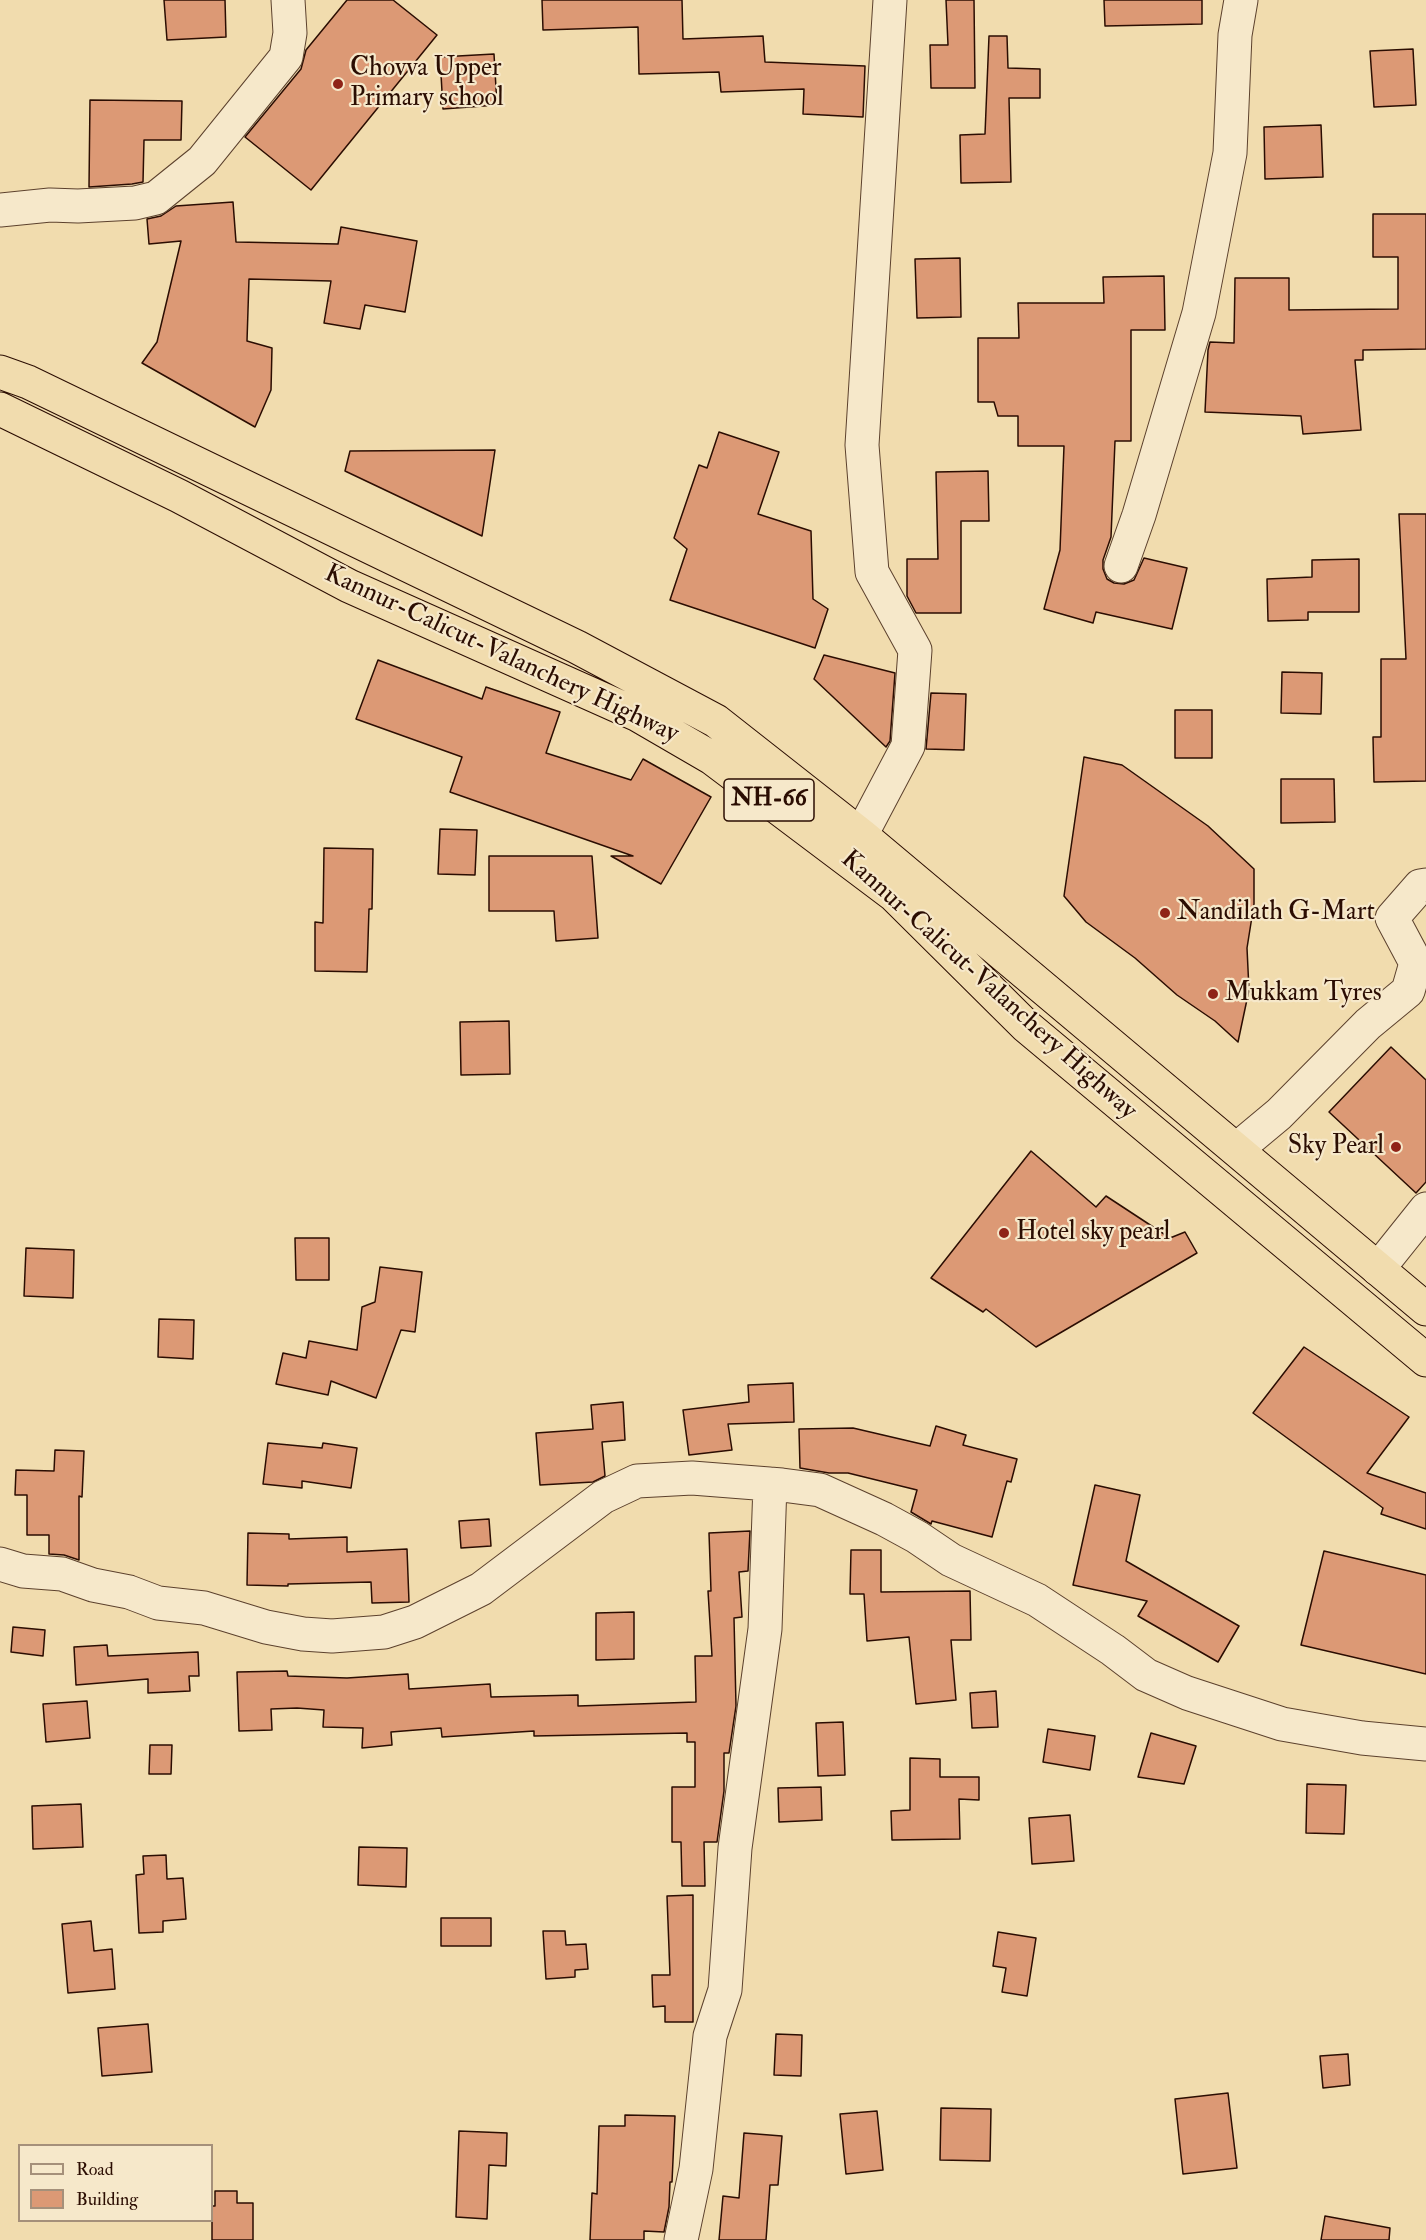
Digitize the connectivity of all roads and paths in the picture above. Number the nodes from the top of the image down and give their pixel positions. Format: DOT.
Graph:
graph roads {
  1 [pos="288,0"];
  2 [pos="890,0"];
  3 [pos="1241,0"];
  4 [pos="0,210"];
  5 [pos="0,372"];
  6 [pos="0,409"];
  7 [pos="1121,566"];
  8 [pos="861,835"];
  9 [pos="1426,885"];
  10 [pos="1237,1149"];
  11 [pos="1426,1209"];
  12 [pos="1378,1269"];
  13 [pos="1426,1309"];
  14 [pos="1426,1360"];
  15 [pos="770,1484"];
  16 [pos="0,1564"];
  17 [pos="1426,1744"];
  18 [pos="681,2240"];
  1 -- 4 [label="street"];
  2 -- 8 [label="street"];
  3 -- 7 [label="street"];
  5 -- 8 [label="highway, Kannur-Calicut-Valanchery Highway"];
  6 -- 14 [label="highway, Kannur-Calicut-Valanchery Highway / NH-66"];
  8 -- 10 [label="highway, Kannur-Calicut-Valanchery Highway"];
  9 -- 10 [label="street"];
  10 -- 12 [label="highway, Kannur-Calicut-Valanchery Highway"];
  11 -- 12 [label="street"];
  12 -- 13 [label="highway, Kannur-Calicut-Valanchery Highway"];
  15 -- 16 [label="street"];
  15 -- 17 [label="street"];
  15 -- 18 [label="street"];
}
